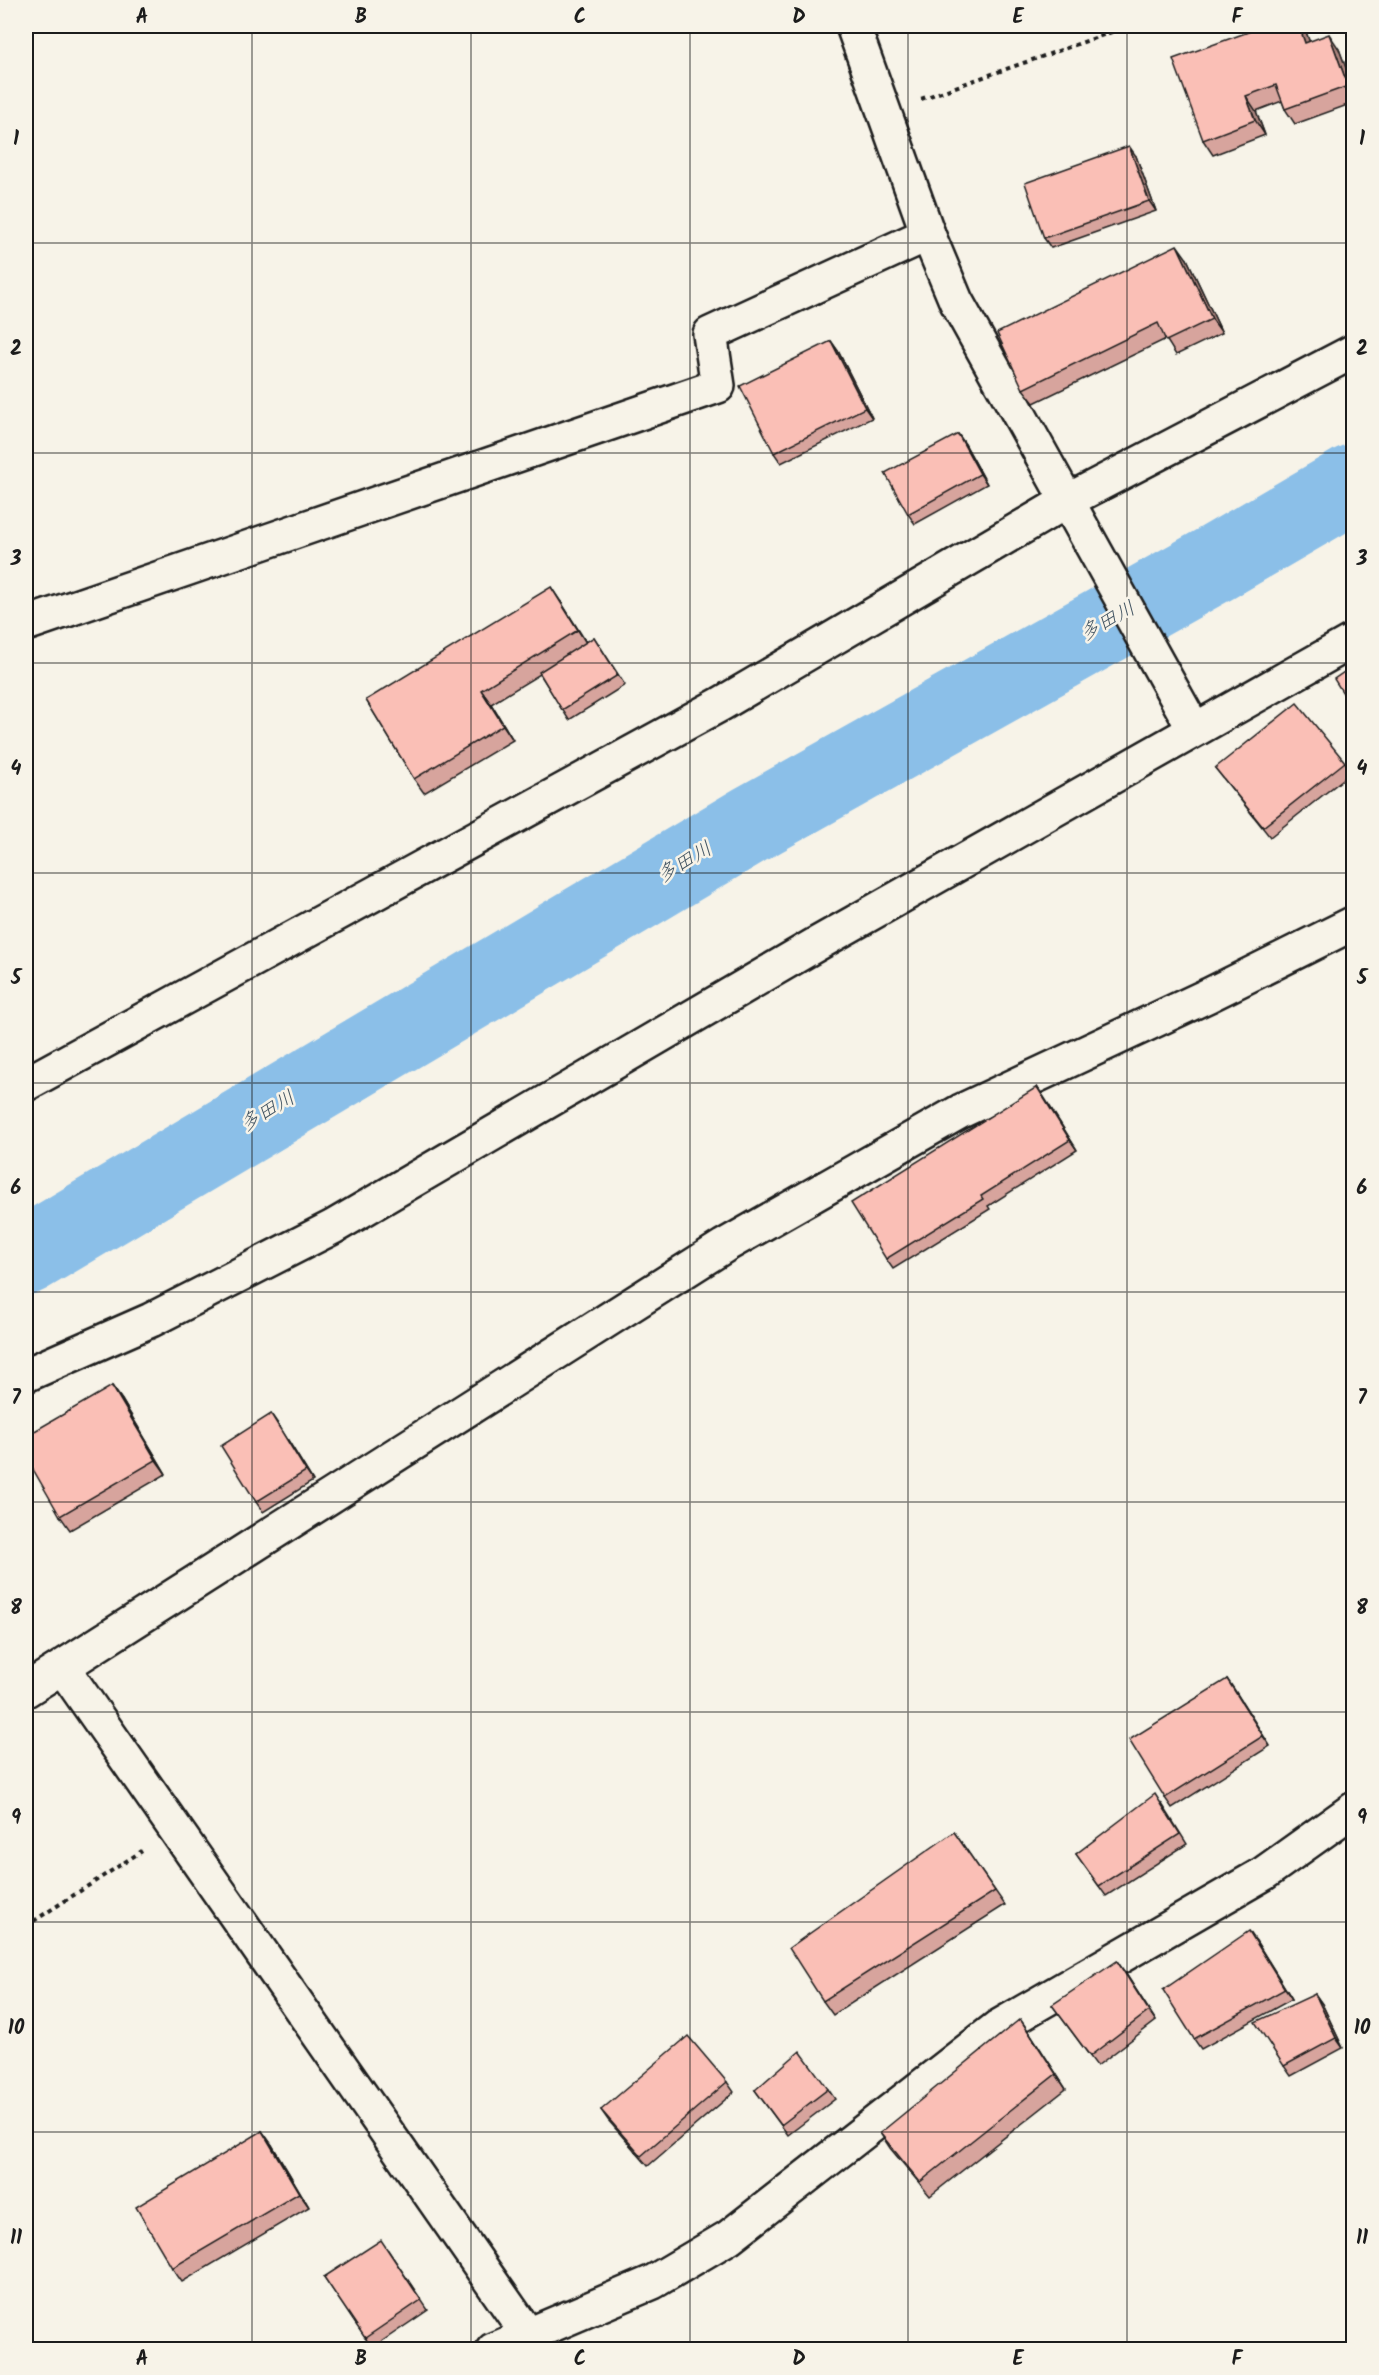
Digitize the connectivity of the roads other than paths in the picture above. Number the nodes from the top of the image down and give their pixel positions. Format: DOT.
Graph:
graph roads {
  1 [pos="853,26"];
  2 [pos="928,234"];
  3 [pos="1353,351"];
  4 [pos="1071,510"];
  5 [pos="26,624"];
  6 [pos="1353,640"];
  7 [pos="1190,721"];
  8 [pos="1353,922"];
  9 [pos="26,1084"];
  10 [pos="26,1375"];
  11 [pos="63,1668"];
  12 [pos="26,1690"];
  13 [pos="1353,1809"];
  14 [pos="529,2336"];
  15 [pos="493,2349"];
  1 -- 2 [label="street"];
  2 -- 4 [label="street"];
  2 -- 5 [label="street"];
  3 -- 4 [label="street"];
  4 -- 7 [label="street"];
  4 -- 9 [label="street"];
  6 -- 7 [label="street"];
  7 -- 10 [label="street"];
  8 -- 11 [label="street"];
  11 -- 12 [label="street"];
  11 -- 14 [label="street"];
  13 -- 14 [label="street"];
  14 -- 15 [label="street"];
}
